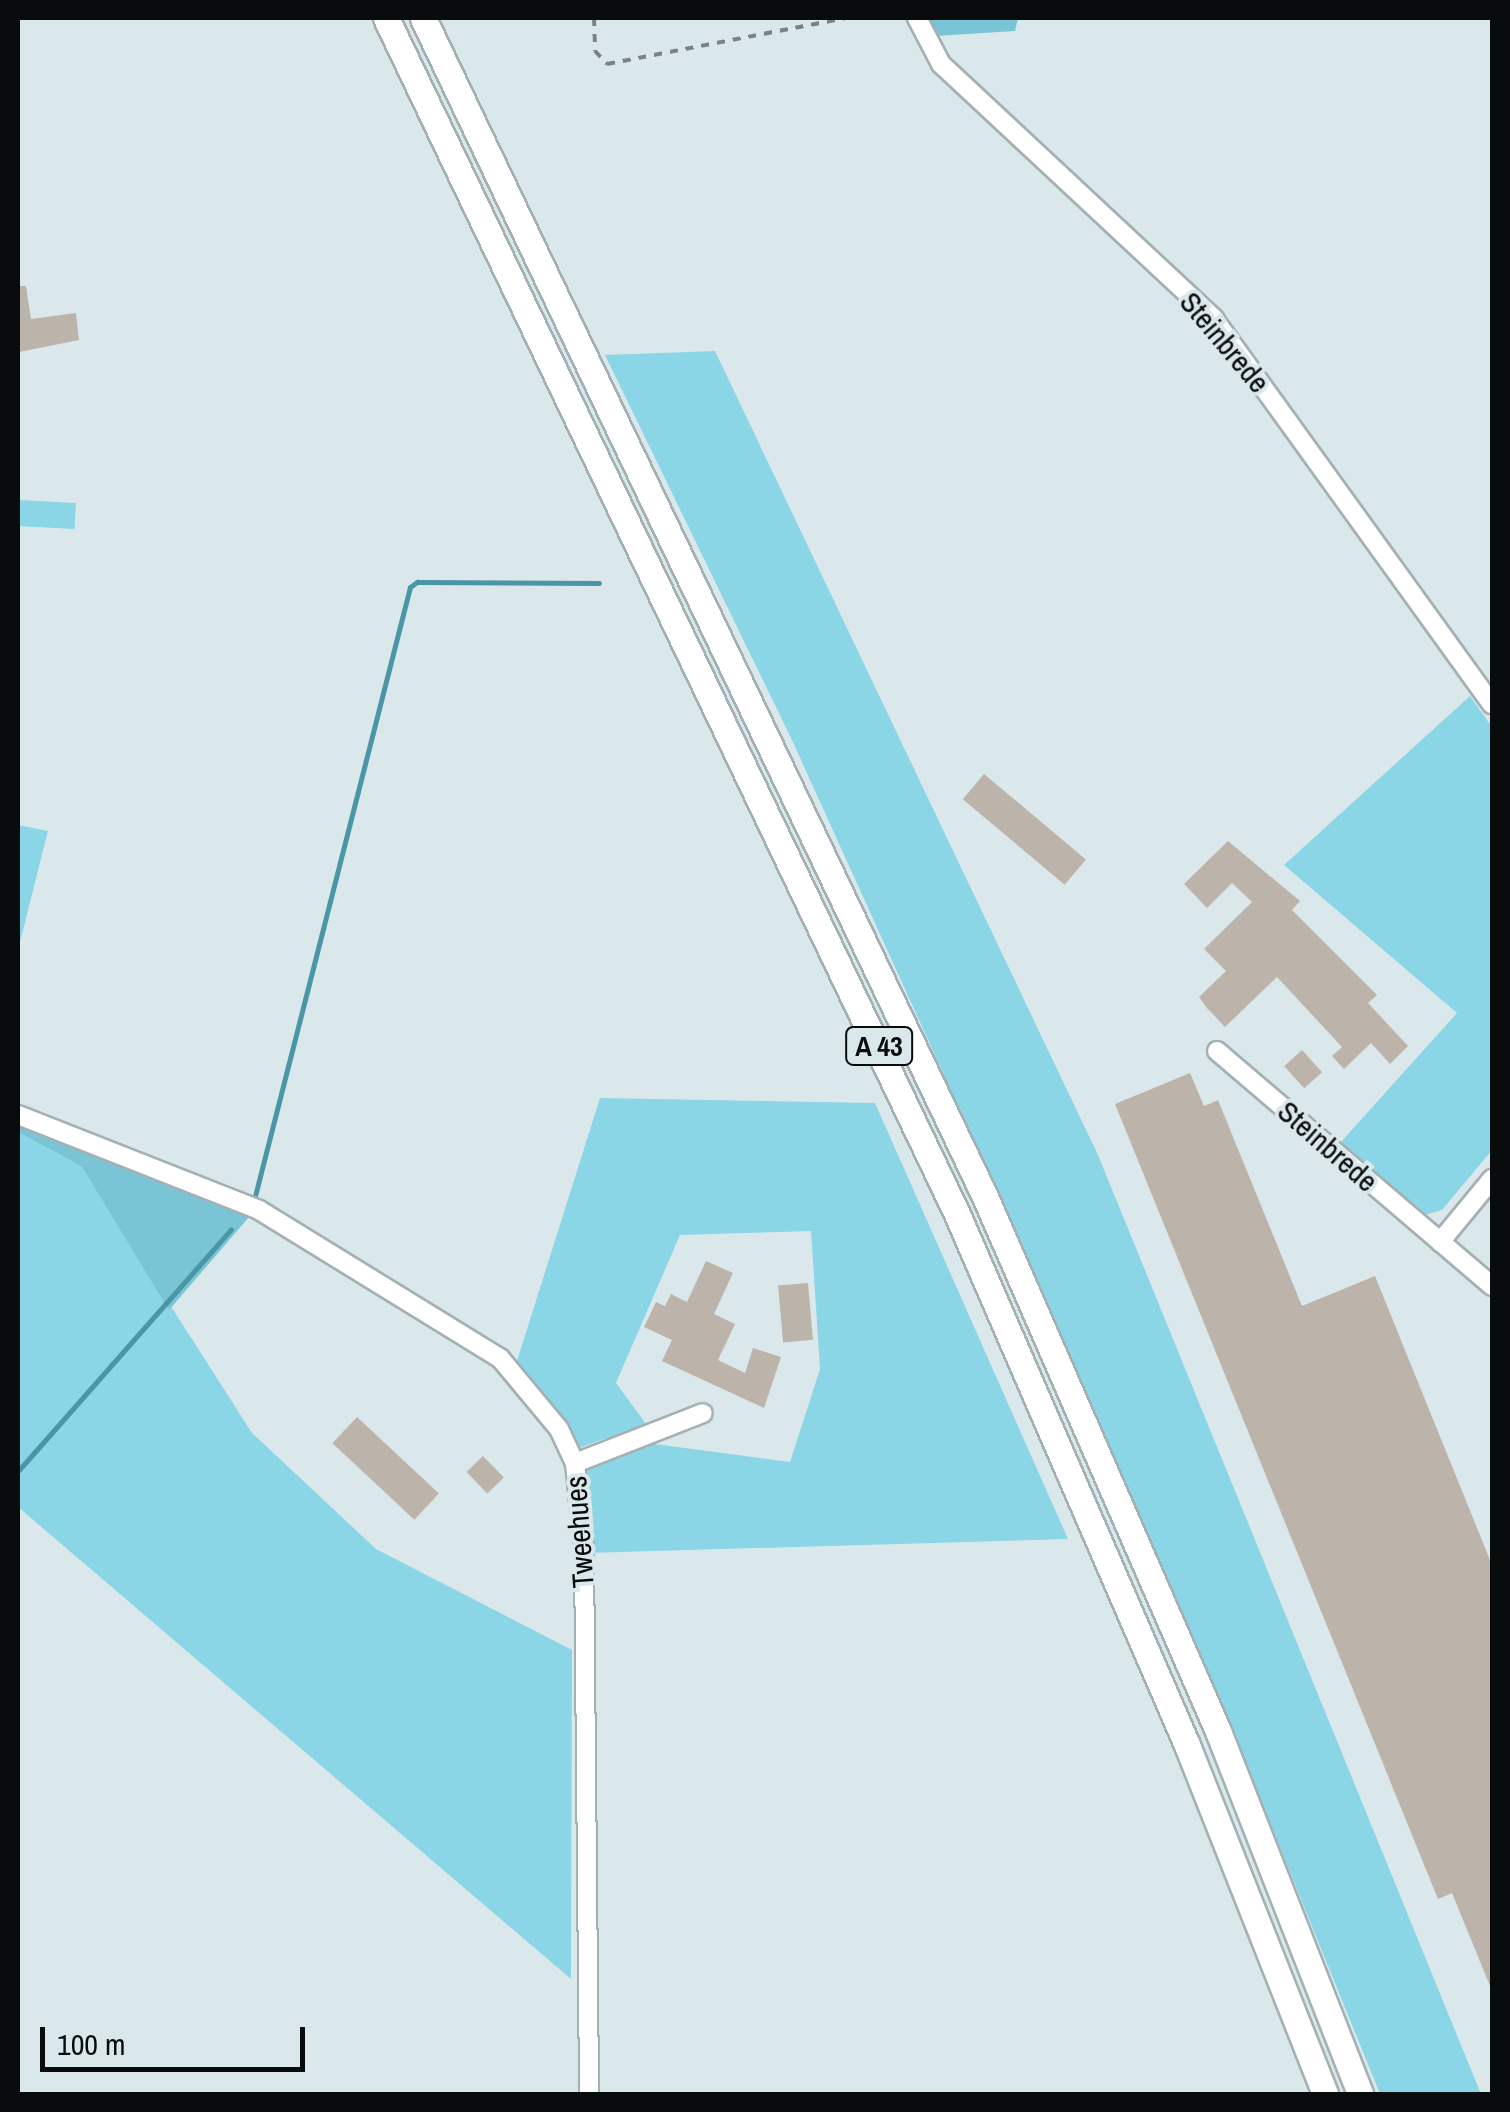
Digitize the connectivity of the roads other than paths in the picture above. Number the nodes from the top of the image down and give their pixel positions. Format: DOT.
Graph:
graph roads {
  1 [pos="386,18"];
  2 [pos="423,18"];
  3 [pos="916,18"];
  4 [pos="1492,704"];
  5 [pos="1217,1051"];
  6 [pos="18,1115"];
  7 [pos="1492,1179"];
  8 [pos="1440,1242"];
  9 [pos="1492,1286"];
  10 [pos="703,1413"];
  11 [pos="575,1463"];
  12 [pos="590,2094"];
  13 [pos="1324,2094"];
  14 [pos="1360,2094"];
  1 -- 13 [label="highway, A 43"];
  2 -- 14 [label="highway, A 43"];
  3 -- 4 [label="street, Steinbrede"];
  5 -- 8 [label="street, Steinbrede"];
  6 -- 11 [label="street, Tweehues"];
  7 -- 8 [label="street"];
  8 -- 9 [label="street, Steinbrede"];
  10 -- 11 [label="street"];
  11 -- 12 [label="street, Tweehues"];
}
